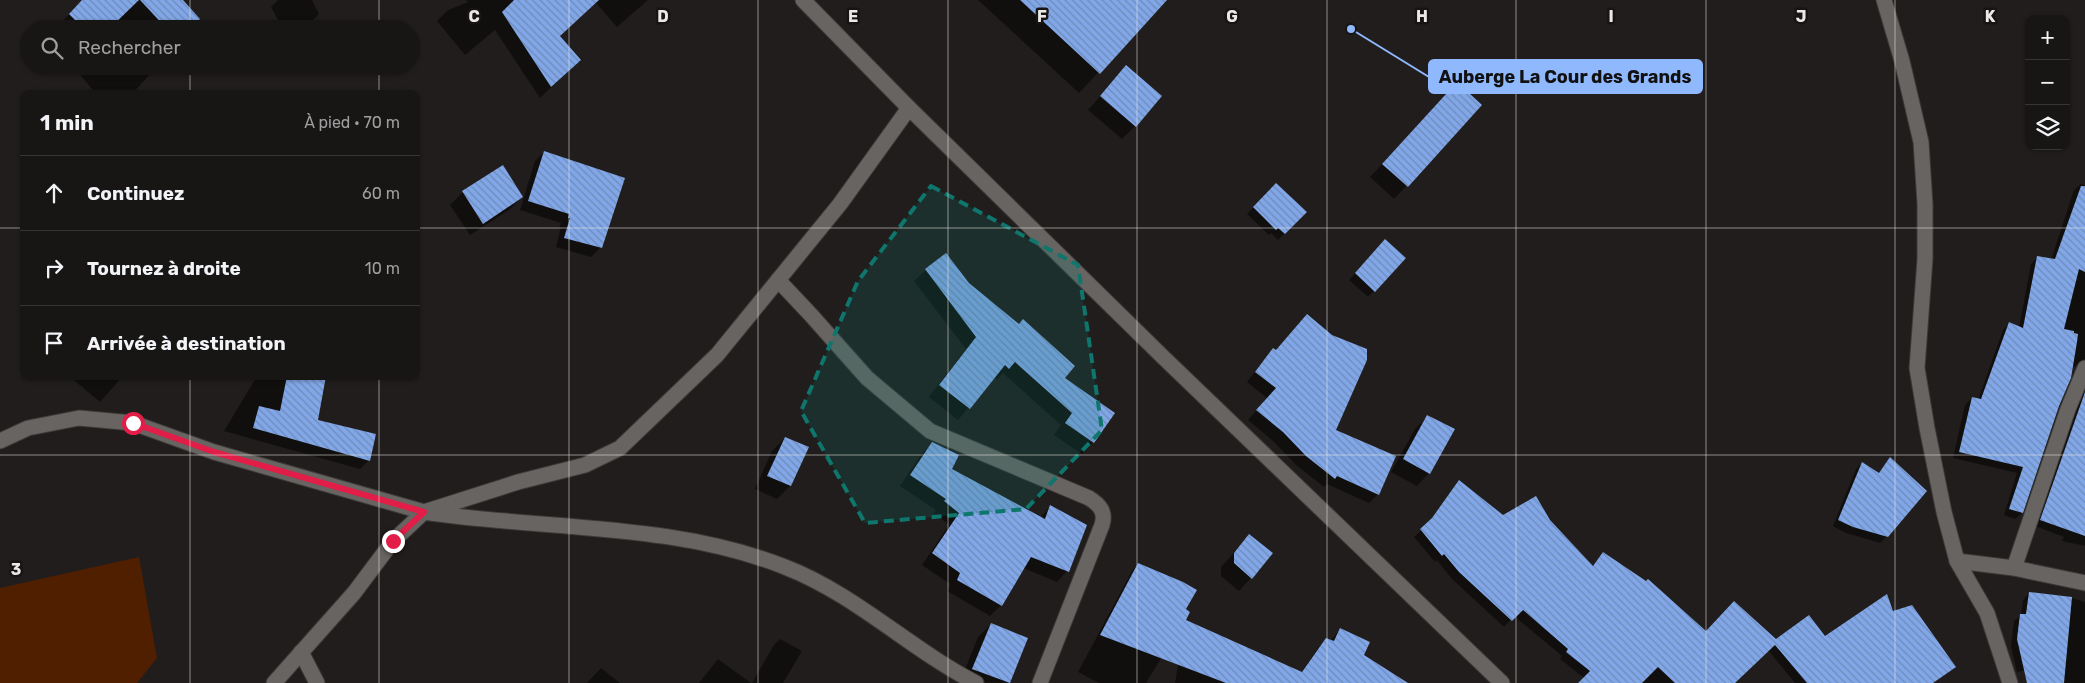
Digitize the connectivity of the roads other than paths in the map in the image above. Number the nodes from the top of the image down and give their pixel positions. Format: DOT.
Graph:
graph roads {
  1 [pos="803,0"];
  2 [pos="1884,0"];
  3 [pos="909,108"];
  4 [pos="778,280"];
  5 [pos="2085,368"];
  6 [pos="0,441"];
  7 [pos="424,512"];
  8 [pos="1957,560"];
  9 [pos="2014,568"];
  10 [pos="2085,583"];
  11 [pos="301,652"];
  12 [pos="274,683"];
  13 [pos="317,683"];
  14 [pos="976,683"];
  15 [pos="1040,683"];
  16 [pos="1502,683"];
  17 [pos="2010,683"];
  1 -- 3 [label="street"];
  2 -- 8 [label="street"];
  3 -- 4 [label="street"];
  3 -- 16 [label="street"];
  4 -- 7 [label="street"];
  4 -- 15 [label="street"];
  5 -- 9 [label="street"];
  6 -- 7 [label="street"];
  7 -- 11 [label="street"];
  7 -- 14 [label="street"];
  8 -- 9 [label="street"];
  8 -- 17 [label="street"];
  9 -- 10 [label="street"];
  11 -- 12 [label="street"];
  11 -- 13 [label="street"];
}
